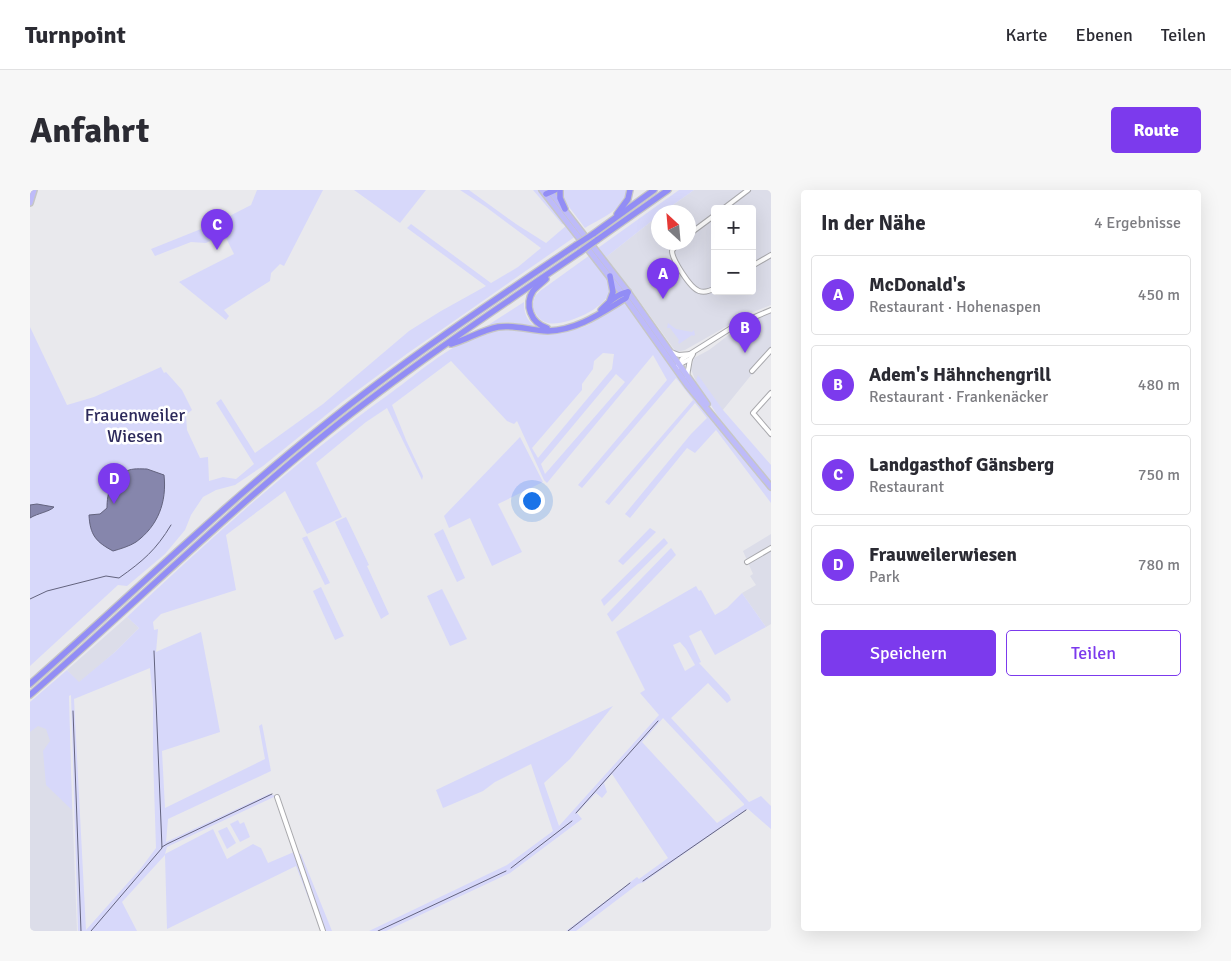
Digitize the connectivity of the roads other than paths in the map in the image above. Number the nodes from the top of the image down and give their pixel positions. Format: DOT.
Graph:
graph roads {
  1 [pos="34,190"];
  2 [pos="560,190"];
  3 [pos="630,190"];
  4 [pos="654,190"];
  5 [pos="668,190"];
  6 [pos="748,190"];
  7 [pos="548,191"];
  8 [pos="30,203"];
  9 [pos="728,205"];
  10 [pos="565,210"];
  11 [pos="615,217"];
  12 [pos="711,218"];
  13 [pos="696,229"];
  14 [pos="673,250"];
  15 [pos="771,255"];
  16 [pos="756,264"];
  17 [pos="559,267"];
  18 [pos="610,276"];
  19 [pos="711,290"];
  20 [pos="626,294"];
  21 [pos="610,300"];
  22 [pos="771,310"];
  23 [pos="594,317"];
  24 [pos="554,330"];
  25 [pos="446,345"];
  26 [pos="771,350"];
  27 [pos="670,351"];
  28 [pos="693,354"];
  29 [pos="690,359"];
  30 [pos="677,367"];
  31 [pos="752,371"];
  32 [pos="687,376"];
  33 [pos="771,393"];
  34 [pos="728,434"];
  35 [pos="771,434"];
  36 [pos="771,487"];
  37 [pos="771,548"];
  38 [pos="747,562"];
  39 [pos="30,684"];
  40 [pos="30,695"];
  41 [pos="277,797"];
  42 [pos="323,931"];
  1 -- 8 [label="main road"];
  2 -- 10 [label="highway"];
  3 -- 11 [label="highway"];
  4 -- 11 [label="highway"];
  5 -- 17 [label="highway, bridge"];
  6 -- 9 [label="street"];
  7 -- 10 [label="main road"];
  7 -- 18 [label="main road"];
  10 -- 20 [label="main road"];
  11 -- 39 [label="highway, bridge"];
  12 -- 13 [label="street"];
  14 -- 19 [label="street"];
  15 -- 16 [label="street"];
  17 -- 24 [label="highway"];
  17 -- 25 [label="highway"];
  18 -- 20 [label="main road"];
  18 -- 21 [label="highway"];
  20 -- 21 [label="highway"];
  20 -- 23 [label="highway"];
  20 -- 27 [label="main road"];
  20 -- 30 [label="main road"];
  21 -- 23 [label="highway"];
  22 -- 28 [label="street"];
  23 -- 24 [label="highway"];
  24 -- 25 [label="highway"];
  25 -- 40 [label="highway"];
  26 -- 31 [label="street"];
  27 -- 28 [label="street"];
  27 -- 30 [label="main road"];
  28 -- 29 [label="street"];
  28 -- 30 [label="street"];
  29 -- 30 [label="street"];
  29 -- 32 [label="street"];
  30 -- 32 [label="main road"];
  30 -- 34 [label="main road"];
  32 -- 34 [label="main road"];
  33 -- 35 [label="street"];
  34 -- 36 [label="main road"];
  37 -- 38 [label="street"];
  41 -- 42 [label="street"];
}
